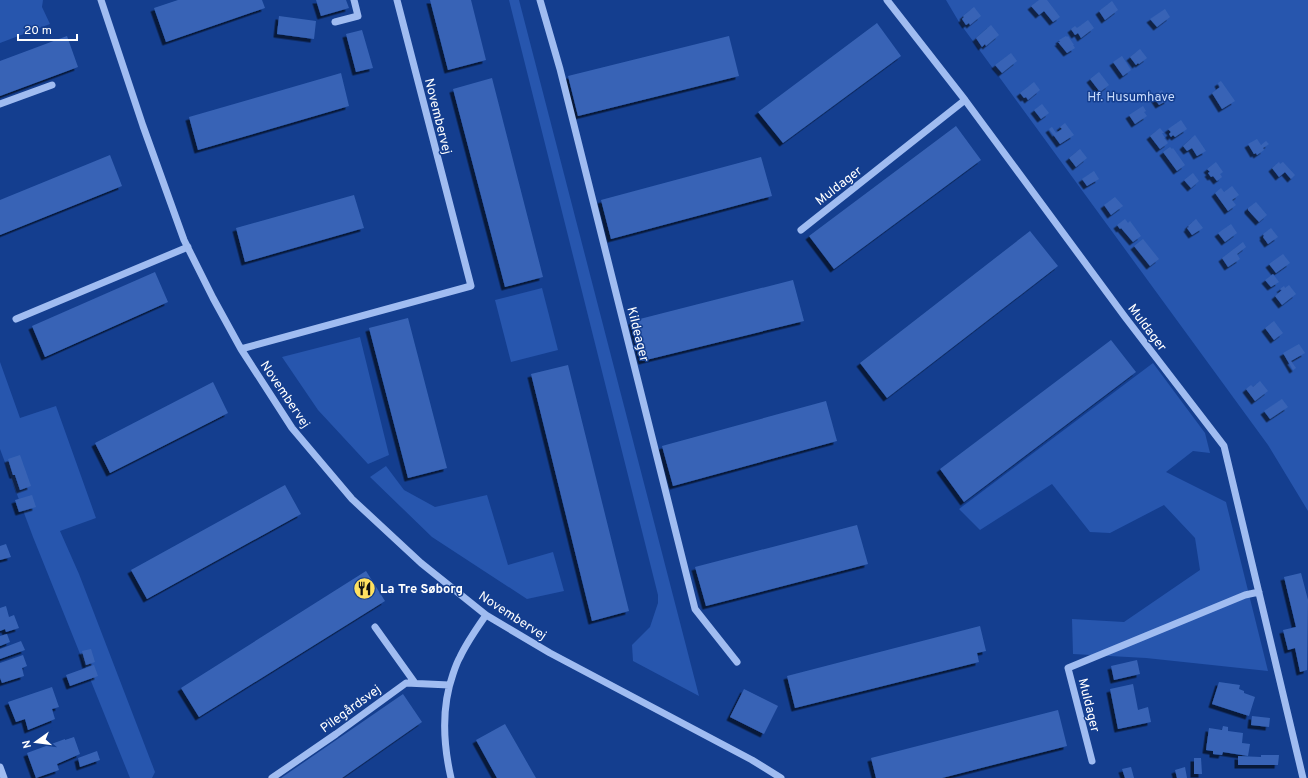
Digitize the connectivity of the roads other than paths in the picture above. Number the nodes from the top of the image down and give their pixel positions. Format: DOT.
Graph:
graph roads {
  1 [pos="101,0"];
  2 [pos="354,0"];
  3 [pos="397,0"];
  4 [pos="540,0"];
  5 [pos="887,0"];
  6 [pos="335,22"];
  7 [pos="52,85"];
  8 [pos="966,100"];
  9 [pos="0,104"];
  10 [pos="801,230"];
  11 [pos="188,247"];
  12 [pos="16,319"];
  13 [pos="241,349"];
  14 [pos="1259,592"];
  15 [pos="486,615"];
  16 [pos="375,627"];
  17 [pos="737,662"];
  18 [pos="415,683"];
  19 [pos="449,685"];
  20 [pos="1092,761"];
  21 [pos="0,767"];
  22 [pos="4,778"];
  23 [pos="272,778"];
  24 [pos="452,778"];
  25 [pos="781,778"];
  26 [pos="1303,778"];
  1 -- 11 [label="street, Novembervej"];
  2 -- 6 [label="street"];
  3 -- 13 [label="street, Novembervej"];
  4 -- 17 [label="street, Kildeager"];
  5 -- 8 [label="street, Muldager"];
  7 -- 9 [label="street"];
  8 -- 10 [label="street, Muldager"];
  8 -- 14 [label="street, Muldager"];
  11 -- 12 [label="street"];
  11 -- 13 [label="street, Novembervej"];
  13 -- 15 [label="street, Novembervej"];
  14 -- 20 [label="street, Muldager"];
  14 -- 26 [label="street, Muldager"];
  15 -- 19 [label="street"];
  15 -- 25 [label="street, Novembervej"];
  16 -- 18 [label="street"];
  18 -- 19 [label="street, Pilegårdsvej"];
  18 -- 23 [label="street, Pilegårdsvej"];
  19 -- 24 [label="street"];
  21 -- 22 [label="street"];
}
